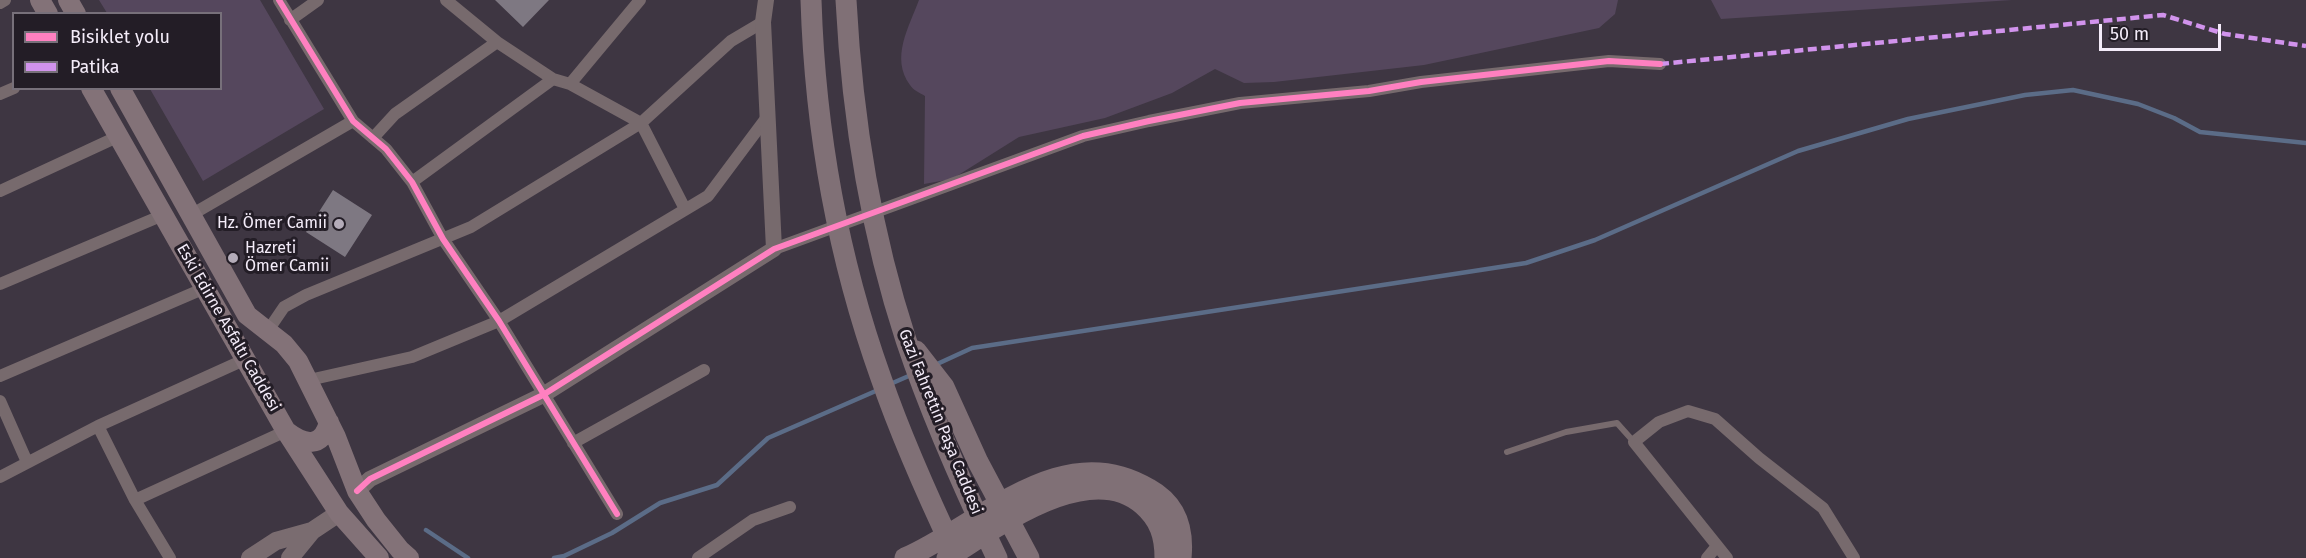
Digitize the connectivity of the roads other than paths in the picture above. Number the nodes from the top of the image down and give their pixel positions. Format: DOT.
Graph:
graph roads {
  1 [pos="5,0"];
  2 [pos="279,0"];
  3 [pos="318,0"];
  4 [pos="446,0"];
  5 [pos="640,0"];
  6 [pos="766,0"];
  7 [pos="811,0"];
  8 [pos="846,0"];
  9 [pos="0,3"];
  10 [pos="290,20"];
  11 [pos="764,22"];
  12 [pos="497,42"];
  13 [pos="1660,64"];
  14 [pos="553,79"];
  15 [pos="570,84"];
  16 [pos="92,90"];
  17 [pos="121,90"];
  18 [pos="767,117"];
  19 [pos="353,120"];
  20 [pos="641,123"];
  21 [pos="117,137"];
  22 [pos="373,138"];
  23 [pos="412,182"];
  24 [pos="0,191"];
  25 [pos="685,209"];
  26 [pos="163,215"];
  27 [pos="191,215"];
  28 [pos="443,239"];
  29 [pos="774,249"];
  30 [pos="0,284"];
  31 [pos="205,288"];
  32 [pos="499,321"];
  33 [pos="267,332"];
  34 [pos="906,339"];
  35 [pos="246,359"];
  36 [pos="704,370"];
  37 [pos="0,376"];
  38 [pos="309,380"];
  39 [pos="543,395"];
  40 [pos="0,401"];
  41 [pos="5,421"];
  42 [pos="329,422"];
  43 [pos="98,426"];
  44 [pos="286,431"];
  45 [pos="1634,442"];
  46 [pos="573,443"];
  47 [pos="1507,452"];
  48 [pos="27,462"];
  49 [pos="0,477"];
  50 [pos="357,491"];
  51 [pos="135,500"];
  52 [pos="790,507"];
  53 [pos="339,513"];
  54 [pos="616,514"];
  55 [pos="312,531"];
  56 [pos="1717,546"];
  57 [pos="366,550"];
  58 [pos="1026,554"];
  59 [pos="170,558"];
  60 [pos="250,558"];
  61 [pos="290,558"];
  62 [pos="379,558"];
  63 [pos="409,558"];
  64 [pos="698,558"];
  65 [pos="904,558"];
  66 [pos="947,558"];
  67 [pos="957,558"];
  68 [pos="997,558"];
  69 [pos="1165,558"];
  70 [pos="1181,558"];
  71 [pos="1707,558"];
  72 [pos="1727,558"];
  73 [pos="1854,558"];
  1 -- 9 [label="street"];
  2 -- 10 [label="street"];
  3 -- 10 [label="street"];
  4 -- 12 [label="street"];
  5 -- 15 [label="street"];
  6 -- 11 [label="street"];
  7 -- 67 [label="highway"];
  8 -- 34 [label="highway, Gazi Fahrettin Paşa Caddesi"];
  10 -- 19 [label="street"];
  11 -- 18 [label="street"];
  11 -- 20 [label="street"];
  12 -- 14 [label="street"];
  12 -- 22 [label="street"];
  13 -- 29 [label="street"];
  14 -- 15 [label="street"];
  14 -- 23 [label="street"];
  15 -- 20 [label="street"];
  16 -- 21 [label="main road, Eski Edirne Asfaltı Caddesi"];
  17 -- 27 [label="main road, Eski Edirne Asfaltı Caddesi"];
  18 -- 25 [label="street"];
  18 -- 29 [label="street"];
  19 -- 22 [label="street"];
  19 -- 27 [label="street"];
  20 -- 25 [label="street"];
  20 -- 28 [label="street"];
  21 -- 24 [label="street"];
  21 -- 26 [label="main road, Eski Edirne Asfaltı Caddesi"];
  22 -- 23 [label="street"];
  23 -- 28 [label="street"];
  25 -- 32 [label="street"];
  26 -- 27 [label="main road"];
  26 -- 30 [label="street"];
  26 -- 31 [label="main road, Eski Edirne Asfaltı Caddesi"];
  27 -- 33 [label="main road, Eski Edirne Asfaltı Caddesi"];
  28 -- 32 [label="street"];
  28 -- 33 [label="street"];
  29 -- 39 [label="street"];
  31 -- 35 [label="main road, Eski Edirne Asfaltı Caddesi"];
  31 -- 37 [label="street"];
  32 -- 38 [label="street"];
  32 -- 39 [label="street"];
  33 -- 35 [label="main road"];
  33 -- 38 [label="main road, Eski Edirne Asfaltı Caddesi"];
  34 -- 58 [label="highway"];
  34 -- 68 [label="highway, Gazi Fahrettin Paşa Caddesi"];
  35 -- 43 [label="street"];
  35 -- 44 [label="main road, Eski Edirne Asfaltı Caddesi"];
  36 -- 46 [label="street"];
  38 -- 42 [label="main road, Eski Edirne Asfaltı Caddesi"];
  39 -- 46 [label="street"];
  39 -- 50 [label="street"];
  40 -- 41 [label="street"];
  41 -- 48 [label="street"];
  42 -- 44 [label="main road"];
  42 -- 50 [label="main road, Eski Edirne Asfaltı Caddesi"];
  43 -- 48 [label="street"];
  43 -- 51 [label="street"];
  44 -- 51 [label="street"];
  44 -- 53 [label="main road, Eski Edirne Asfaltı Caddesi"];
  45 -- 47 [label="lane"];
  45 -- 56 [label="street"];
  45 -- 73 [label="street"];
  46 -- 54 [label="street"];
  48 -- 49 [label="street"];
  50 -- 53 [label="main road"];
  50 -- 63 [label="main road, Eski Edirne Asfaltı Caddesi"];
  51 -- 59 [label="street"];
  52 -- 64 [label="street"];
  53 -- 55 [label="main road"];
  53 -- 57 [label="main road, Eski Edirne Asfaltı Caddesi"];
  55 -- 60 [label="main road"];
  55 -- 61 [label="main road"];
  56 -- 71 [label="street"];
  56 -- 72 [label="street"];
  57 -- 62 [label="main road, Eski Edirne Asfaltı Caddesi"];
  65 -- 70 [label="highway"];
  66 -- 69 [label="highway"];
}
